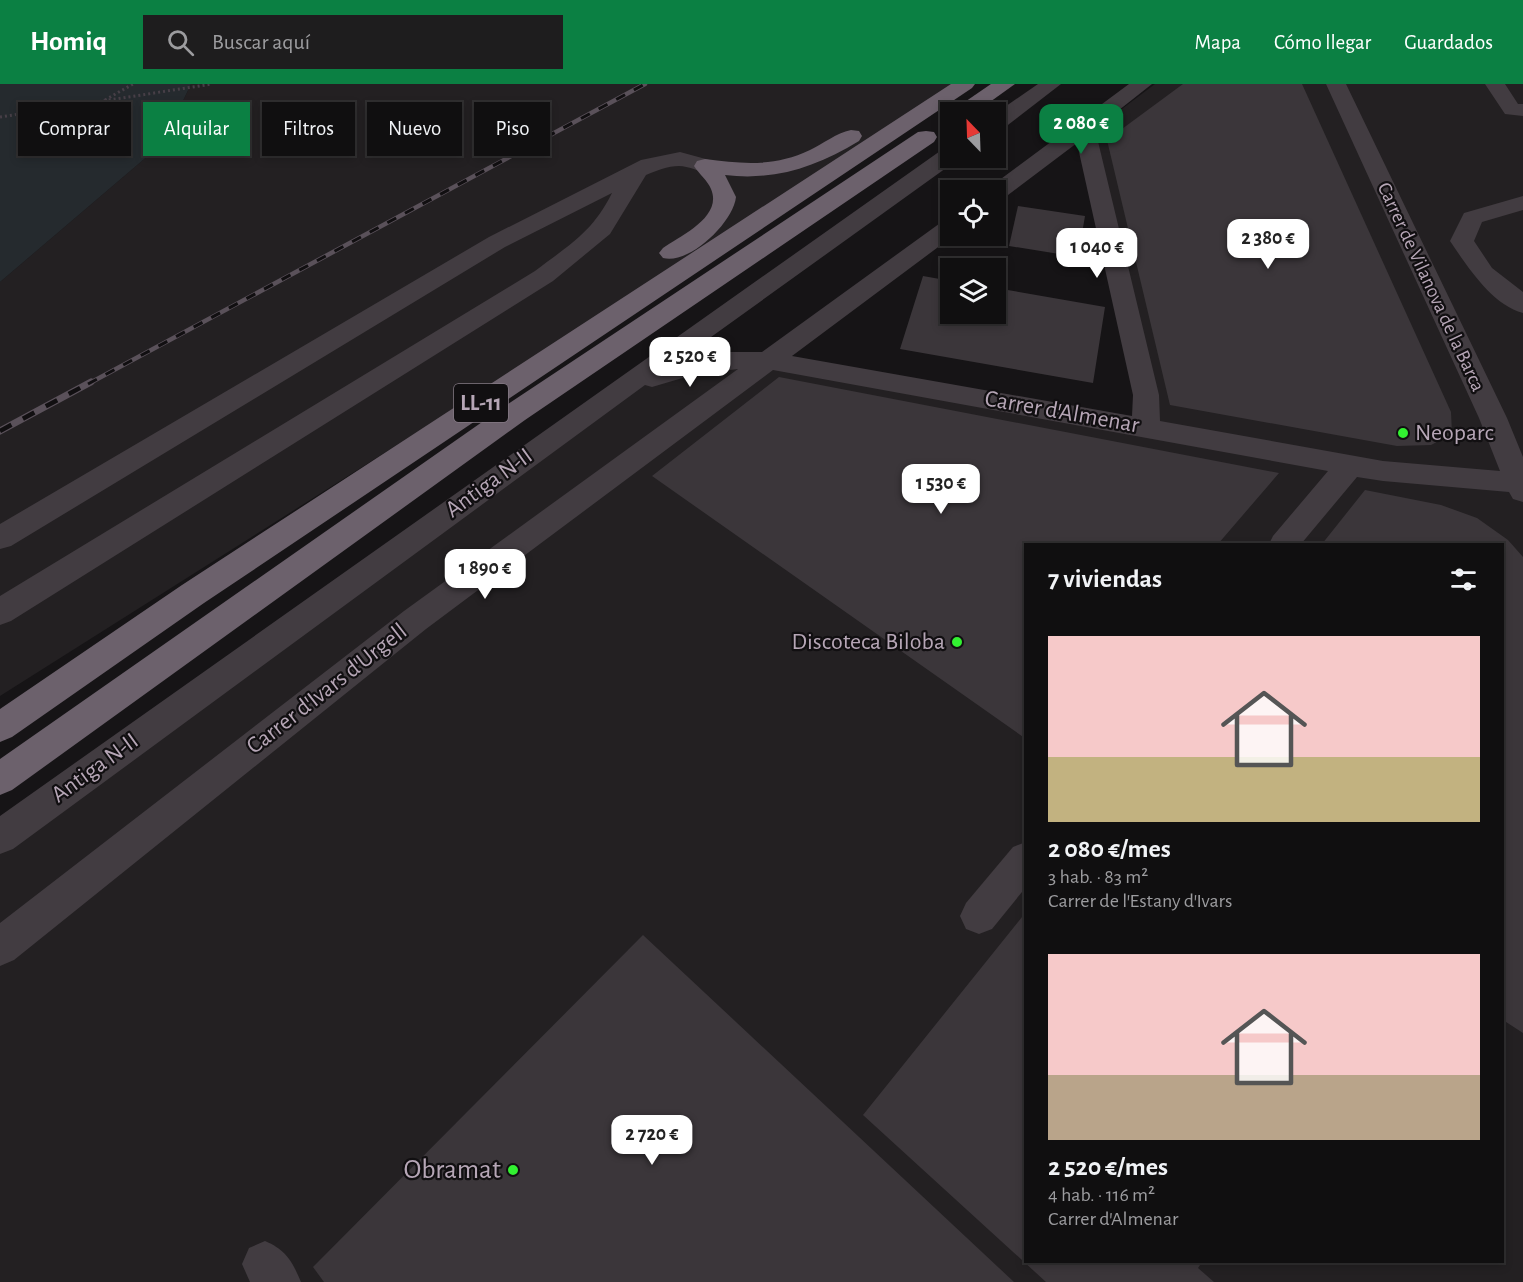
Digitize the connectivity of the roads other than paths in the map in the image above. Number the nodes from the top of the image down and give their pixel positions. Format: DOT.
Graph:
graph roads {
  1 [pos="1005,84"];
  2 [pos="1051,84"];
  3 [pos="1142,84"];
  4 [pos="1336,84"];
  5 [pos="1495,84"];
  6 [pos="960,96"];
  7 [pos="1519,114"];
  8 [pos="1006,116"];
  9 [pos="940,127"];
  10 [pos="1084,128"];
  11 [pos="940,162"];
  12 [pos="705,166"];
  13 [pos="637,172"];
  14 [pos="1006,186"];
  15 [pos="1523,203"];
  16 [pos="940,234"];
  17 [pos="1523,305"];
  18 [pos="590,332"];
  19 [pos="771,361"];
  20 [pos="607,399"];
  21 [pos="1146,427"];
  22 [pos="1350,465"];
  23 [pos="1522,486"];
  24 [pos="0,538"];
  25 [pos="1285,543"];
  26 [pos="0,612"];
  27 [pos="0,727"];
  28 [pos="0,778"];
  29 [pos="0,837"];
  30 [pos="1024,861"];
  31 [pos="979,916"];
  32 [pos="0,947"];
  1 -- 6 [label="highway, LL-11"];
  2 -- 8 [label="street"];
  3 -- 10 [label="street"];
  4 -- 23 [label="street, Carrer de Vilanova de la Barca"];
  5 -- 7 [label="street"];
  6 -- 12 [label="highway"];
  6 -- 18 [label="highway, LL-11"];
  9 -- 28 [label="highway, LL-11"];
  10 -- 14 [label="street"];
  10 -- 21 [label="street"];
  11 -- 20 [label="street, Antiga N-II"];
  12 -- 13 [label="street"];
  12 -- 18 [label="highway"];
  13 -- 24 [label="street"];
  13 -- 26 [label="street"];
  15 -- 17 [label="street"];
  16 -- 19 [label="street, Carrer d'Ivars d'Urgell"];
  18 -- 27 [label="highway, LL-11"];
  19 -- 20 [label="street, Carrer d'Almenar"];
  19 -- 21 [label="street, Carrer d'Almenar"];
  19 -- 32 [label="street, Carrer d'Ivars d'Urgell"];
  20 -- 29 [label="street, Antiga N-II"];
  21 -- 22 [label="street, Carrer d'Almenar"];
  22 -- 23 [label="street, Carrer d'Almenar"];
  22 -- 25 [label="street"];
  30 -- 31 [label="street"];
}
